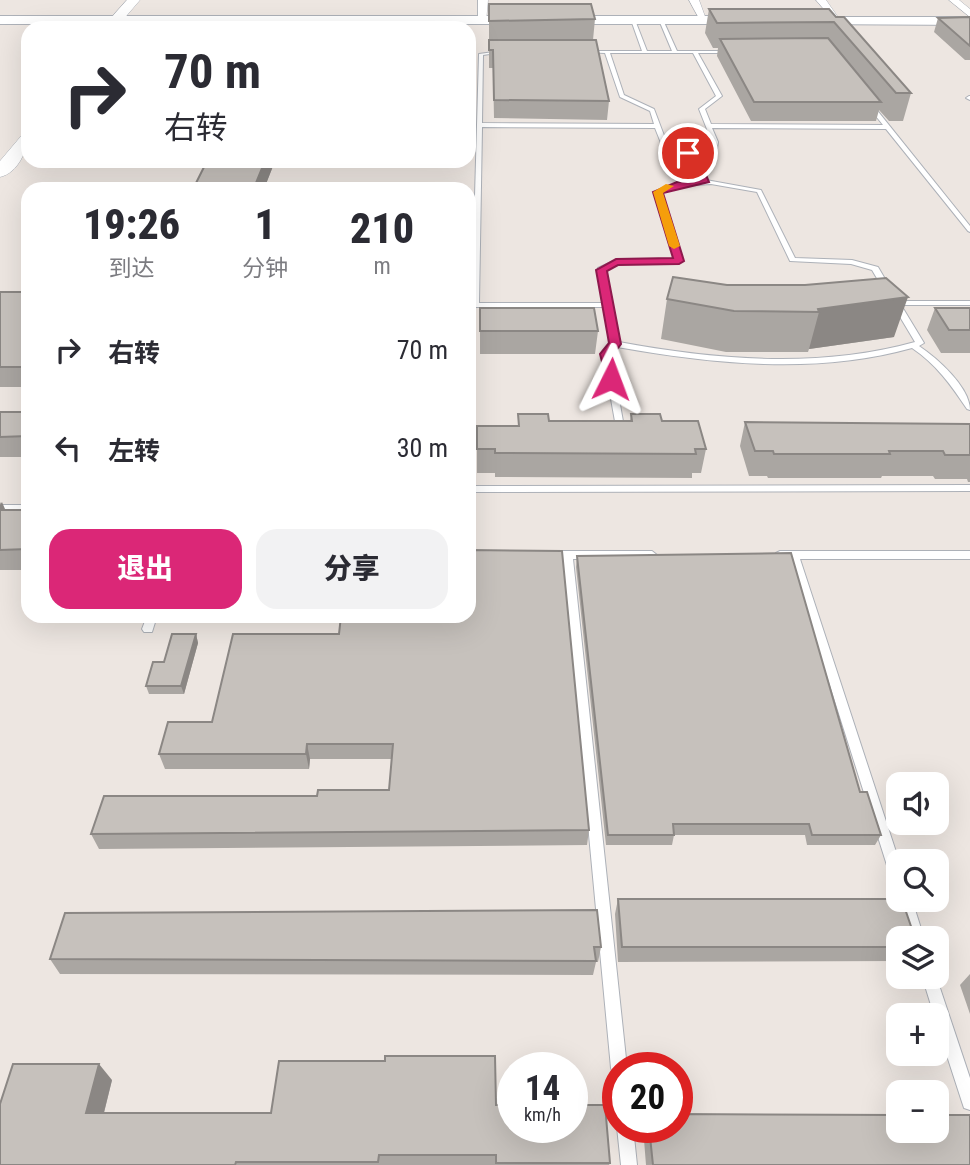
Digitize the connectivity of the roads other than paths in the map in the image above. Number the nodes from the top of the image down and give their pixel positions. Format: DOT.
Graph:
graph roads {
  1 [pos="134,0"];
  2 [pos="148,0"];
  3 [pos="483,0"];
  4 [pos="694,0"];
  5 [pos="821,0"];
  6 [pos="954,0"];
  7 [pos="970,13"];
  8 [pos="0,20"];
  9 [pos="483,20"];
  10 [pos="633,20"];
  11 [pos="661,20"];
  12 [pos="704,20"];
  13 [pos="758,20"];
  14 [pos="798,20"];
  15 [pos="30,21"];
  16 [pos="122,21"];
  17 [pos="124,21"];
  18 [pos="460,21"];
  19 [pos="839,21"];
  20 [pos="970,21"];
  21 [pos="506,52"];
  22 [pos="582,52"];
  23 [pos="607,52"];
  24 [pos="645,52"];
  25 [pos="675,52"];
  26 [pos="695,52"];
  27 [pos="735,52"];
  28 [pos="861,95"];
  29 [pos="479,125"];
  30 [pos="657,125"];
  31 [pos="21,126"];
  32 [pos="709,126"];
  33 [pos="888,127"];
  34 [pos="21,147"];
  35 [pos="0,149"];
  36 [pos="693,153"];
  37 [pos="0,172"];
  38 [pos="704,182"];
  39 [pos="970,230"];
  40 [pos="476,302"];
  41 [pos="896,303"];
  42 [pos="970,303"];
  43 [pos="608,305"];
  44 [pos="476,308"];
  45 [pos="615,344"];
  46 [pos="913,345"];
  47 [pos="970,407"];
  48 [pos="620,427"];
  49 [pos="970,488"];
  50 [pos="476,489"];
  51 [pos="0,508"];
  52 [pos="21,508"];
  53 [pos="661,555"];
  54 [pos="767,555"];
  55 [pos="794,555"];
  56 [pos="970,555"];
  57 [pos="150,623"];
  58 [pos="148,629"];
  59 [pos="889,849"];
  60 [pos="933,989"];
  61 [pos="617,1052"];
  62 [pos="970,1102"];
  63 [pos="627,1143"];
  64 [pos="629,1165"];
  1 -- 16 [label="main road"];
  2 -- 17 [label="main road"];
  3 -- 9 [label="street"];
  4 -- 12 [label="street"];
  5 -- 19 [label="street"];
  6 -- 7 [label="street"];
  8 -- 15 [label="street"];
  9 -- 10 [label="street"];
  9 -- 18 [label="street"];
  10 -- 11 [label="street"];
  10 -- 24 [label="lane"];
  11 -- 12 [label="street"];
  11 -- 25 [label="lane"];
  12 -- 13 [label="street"];
  14 -- 19 [label="street"];
  19 -- 20 [label="street"];
  21 -- 29 [label="lane"];
  22 -- 23 [label="lane"];
  23 -- 24 [label="lane"];
  23 -- 30 [label="lane"];
  24 -- 25 [label="lane"];
  25 -- 26 [label="lane"];
  26 -- 27 [label="lane"];
  26 -- 32 [label="lane"];
  28 -- 33 [label="lane"];
  29 -- 30 [label="lane"];
  29 -- 40 [label="lane"];
  30 -- 36 [label="lane"];
  31 -- 35 [label="main road"];
  32 -- 33 [label="lane"];
  32 -- 36 [label="lane"];
  33 -- 39 [label="lane"];
  34 -- 37 [label="main road"];
  36 -- 38 [label="lane"];
  38 -- 41 [label="lane"];
  38 -- 43 [label="lane"];
  41 -- 42 [label="lane"];
  41 -- 46 [label="lane"];
  43 -- 44 [label="lane"];
  43 -- 45 [label="lane"];
  45 -- 46 [label="lane"];
  45 -- 48 [label="lane"];
  46 -- 47 [label="lane"];
  49 -- 50 [label="lane"];
  51 -- 52 [label="lane"];
  53 -- 61 [label="lane"];
  54 -- 55 [label="lane"];
  55 -- 56 [label="lane"];
  55 -- 59 [label="lane"];
  57 -- 58 [label="lane"];
  60 -- 62 [label="lane"];
  63 -- 64 [label="lane"];
}
